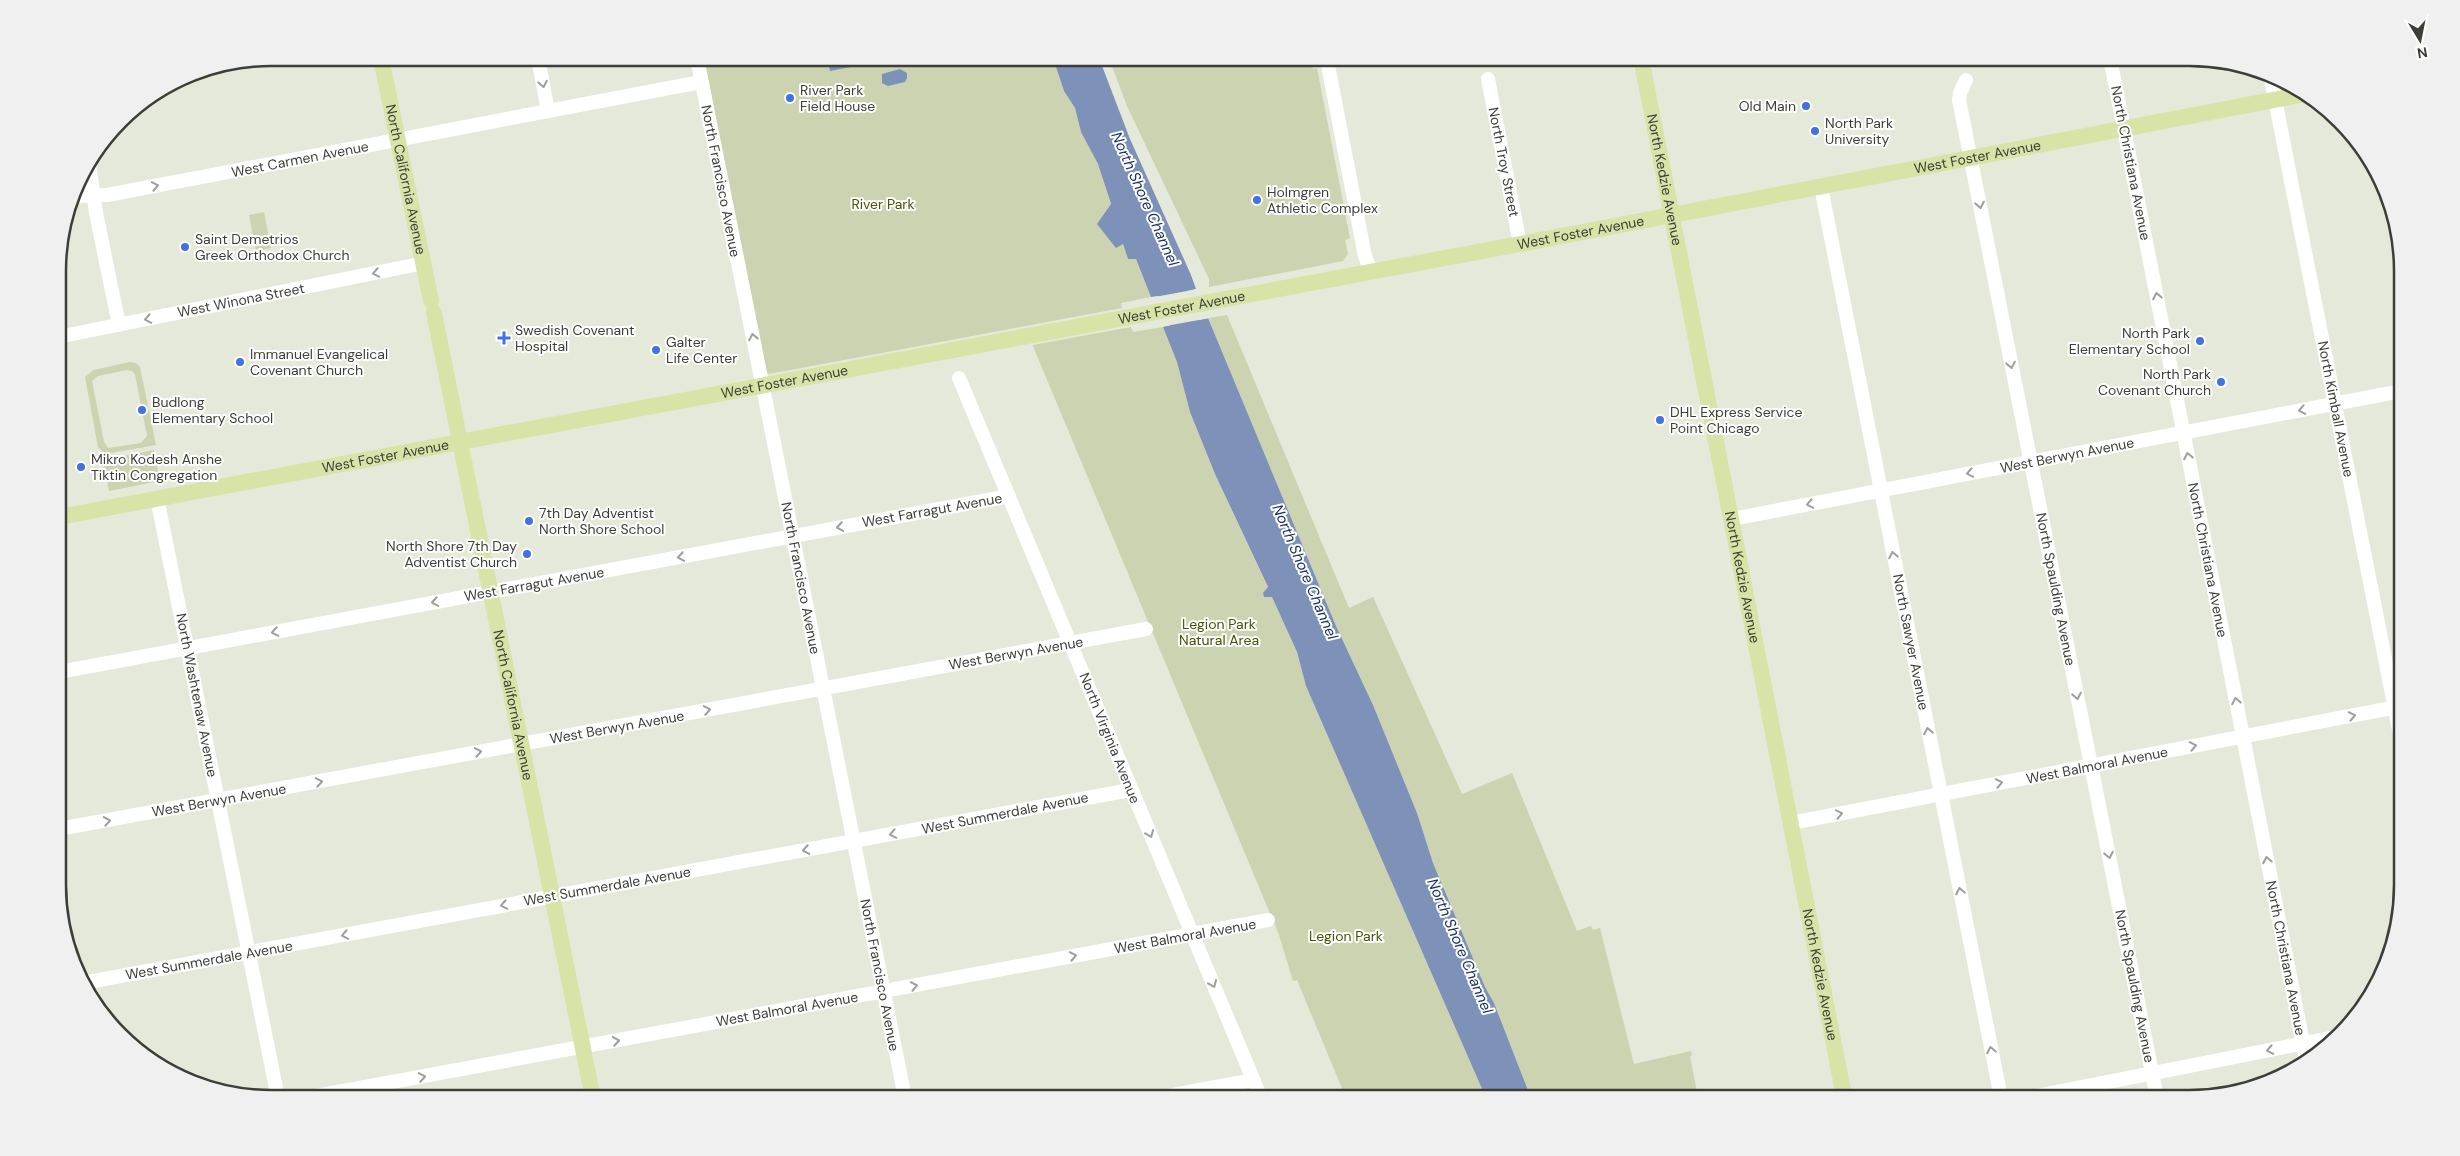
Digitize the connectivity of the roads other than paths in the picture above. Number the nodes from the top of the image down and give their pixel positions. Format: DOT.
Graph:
graph roads {
  1 [pos="383,66"];
  2 [pos="540,66"];
  3 [pos="698,66"];
  4 [pos="1328,66"];
  5 [pos="1642,66"];
  6 [pos="2112,66"];
  7 [pos="1488,79"];
  8 [pos="1966,80"];
  9 [pos="702,82"];
  10 [pos="2272,84"];
  11 [pos="2294,96"];
  12 [pos="2275,99"];
  13 [pos="548,111"];
  14 [pos="2124,128"];
  15 [pos="398,141"];
  16 [pos="1970,158"];
  17 [pos="90,175"];
  18 [pos="1821,187"];
  19 [pos="93,195"];
  20 [pos="81,196"];
  21 [pos="1673,215"];
  22 [pos="1520,244"];
  23 [pos="424,264"];
  24 [pos="1371,272"];
  25 [pos="119,325"];
  26 [pos="66,335"];
  27 [pos="959,378"];
  28 [pos="762,385"];
  29 [pos="2394,393"];
  30 [pos="2335,404"];
  31 [pos="2184,433"];
  32 [pos="460,442"];
  33 [pos="2031,462"];
  34 [pos="1881,490"];
  35 [pos="1009,496"];
  36 [pos="157,498"];
  37 [pos="66,515"];
  38 [pos="1732,518"];
  39 [pos="792,536"];
  40 [pos="491,592"];
  41 [pos="1146,629"];
  42 [pos="1072,643"];
  43 [pos="187,648"];
  44 [pos="66,671"];
  45 [pos="2394,688"];
  46 [pos="823,689"];
  47 [pos="2394,708"];
  48 [pos="2243,737"];
  49 [pos="522,744"];
  50 [pos="2091,766"];
  51 [pos="1130,790"];
  52 [pos="1941,794"];
  53 [pos="218,800"];
  54 [pos="1791,823"];
  55 [pos="66,828"];
  56 [pos="854,841"];
  57 [pos="552,896"];
  58 [pos="1268,920"];
  59 [pos="1193,934"];
  60 [pos="249,953"];
  61 [pos="91,982"];
  62 [pos="884,991"];
  63 [pos="2323,1040"];
  64 [pos="2303,1044"];
  65 [pos="583,1047"];
  66 [pos="2305,1054"];
  67 [pos="2152,1074"];
  68 [pos="1253,1080"];
  69 [pos="276,1090"];
  70 [pos="349,1090"];
  71 [pos="591,1090"];
  72 [pos="903,1090"];
  73 [pos="1200,1090"];
  74 [pos="1257,1090"];
  75 [pos="1843,1090"];
  76 [pos="1999,1090"];
  77 [pos="2069,1090"];
  78 [pos="2155,1090"];
  1 -- 15 [label="main road, North California Avenue"];
  2 -- 13 [label="street, one-way"];
  3 -- 9 [label="street, North Francisco Avenue"];
  4 -- 24 [label="street"];
  5 -- 21 [label="main road, North Kedzie Avenue"];
  6 -- 14 [label="street, North Christiana Avenue"];
  7 -- 22 [label="street, North Troy Street"];
  8 -- 16 [label="street, North Spaulding Avenue"];
  9 -- 13 [label="street, West Carmen Avenue"];
  28 -- 9 [label="street, North Francisco Avenue, one-way"];
  10 -- 12 [label="street, North Kimball Avenue"];
  11 -- 12 [label="main road, West Foster Avenue"];
  12 -- 14 [label="main road, West Foster Avenue"];
  12 -- 30 [label="street, North Kimball Avenue"];
  13 -- 15 [label="street, West Carmen Avenue"];
  14 -- 16 [label="main road, West Foster Avenue"];
  31 -- 14 [label="street, North Christiana Avenue, one-way"];
  19 -- 15 [label="street, West Carmen Avenue, one-way"];
  15 -- 23 [label="main road, North California Avenue"];
  16 -- 18 [label="main road, West Foster Avenue"];
  16 -- 33 [label="street, North Spaulding Avenue, one-way"];
  17 -- 19 [label="street"];
  18 -- 21 [label="main road, West Foster Avenue"];
  18 -- 34 [label="street, North Sawyer Avenue"];
  19 -- 20 [label="street, West Carmen Avenue"];
  19 -- 25 [label="street"];
  21 -- 22 [label="main road, West Foster Avenue"];
  21 -- 38 [label="main road, North Kedzie Avenue"];
  22 -- 24 [label="main road, West Foster Avenue"];
  23 -- 25 [label="street, West Winona Street, one-way"];
  23 -- 32 [label="main road, North California Avenue"];
  24 -- 28 [label="main road, West Foster Avenue"];
  25 -- 26 [label="street, West Winona Street"];
  27 -- 35 [label="street, North Virginia Avenue"];
  28 -- 32 [label="main road, West Foster Avenue"];
  28 -- 39 [label="street, North Francisco Avenue"];
  29 -- 30 [label="street, West Berwyn Avenue"];
  30 -- 31 [label="street, West Berwyn Avenue, one-way"];
  30 -- 45 [label="street, North Kimball Avenue"];
  31 -- 33 [label="street, West Berwyn Avenue"];
  48 -- 31 [label="street, North Christiana Avenue, one-way"];
  32 -- 36 [label="main road, West Foster Avenue"];
  32 -- 40 [label="main road, North California Avenue"];
  33 -- 34 [label="street, West Berwyn Avenue, one-way"];
  33 -- 50 [label="street, North Spaulding Avenue, one-way"];
  34 -- 38 [label="street, West Berwyn Avenue, one-way"];
  52 -- 34 [label="street, North Sawyer Avenue, one-way"];
  35 -- 39 [label="street, West Farragut Avenue, one-way"];
  35 -- 42 [label="street, North Virginia Avenue"];
  36 -- 37 [label="main road, West Foster Avenue"];
  36 -- 43 [label="street, North Washtenaw Avenue"];
  38 -- 54 [label="main road, North Kedzie Avenue"];
  39 -- 40 [label="street, West Farragut Avenue, one-way"];
  39 -- 46 [label="street, North Francisco Avenue"];
  40 -- 43 [label="street, West Farragut Avenue, one-way"];
  40 -- 49 [label="main road, North California Avenue"];
  41 -- 42 [label="street, West Berwyn Avenue"];
  42 -- 46 [label="street, West Berwyn Avenue"];
  42 -- 51 [label="street, North Virginia Avenue"];
  43 -- 44 [label="street, West Farragut Avenue"];
  43 -- 53 [label="street, North Washtenaw Avenue"];
  49 -- 46 [label="street, West Berwyn Avenue, one-way"];
  46 -- 56 [label="street, North Francisco Avenue"];
  48 -- 47 [label="street, West Balmoral Avenue, one-way"];
  50 -- 48 [label="street, West Balmoral Avenue, one-way"];
  64 -- 48 [label="street, North Christiana Avenue, one-way"];
  53 -- 49 [label="street, West Berwyn Avenue, one-way"];
  49 -- 57 [label="main road, North California Avenue"];
  52 -- 50 [label="street, West Balmoral Avenue, one-way"];
  50 -- 67 [label="street, North Spaulding Avenue, one-way"];
  51 -- 56 [label="street, West Summerdale Avenue, one-way"];
  51 -- 59 [label="street, North Virginia Avenue, one-way"];
  54 -- 52 [label="street, West Balmoral Avenue, one-way"];
  76 -- 52 [label="street, North Sawyer Avenue, one-way"];
  55 -- 53 [label="street, West Berwyn Avenue, one-way"];
  53 -- 60 [label="street, North Washtenaw Avenue"];
  54 -- 75 [label="main road, North Kedzie Avenue"];
  56 -- 57 [label="street, West Summerdale Avenue, one-way"];
  56 -- 62 [label="street, North Francisco Avenue"];
  57 -- 60 [label="street, West Summerdale Avenue, one-way"];
  57 -- 65 [label="main road, North California Avenue"];
  58 -- 59 [label="street, West Balmoral Avenue"];
  62 -- 59 [label="street, West Balmoral Avenue, one-way"];
  59 -- 68 [label="street, North Virginia Avenue, one-way"];
  60 -- 61 [label="street, West Summerdale Avenue"];
  60 -- 69 [label="street, North Washtenaw Avenue"];
  65 -- 62 [label="street, West Balmoral Avenue, one-way"];
  62 -- 72 [label="street, North Francisco Avenue"];
  63 -- 64 [label="street"];
  64 -- 66 [label="street, North Christiana Avenue"];
  64 -- 67 [label="street, one-way"];
  70 -- 65 [label="street, West Balmoral Avenue, one-way"];
  65 -- 71 [label="main road, North California Avenue"];
  67 -- 77 [label="street"];
  67 -- 78 [label="street, North Spaulding Avenue"];
  68 -- 73 [label="street"];
  68 -- 74 [label="street, North Virginia Avenue"];
}
